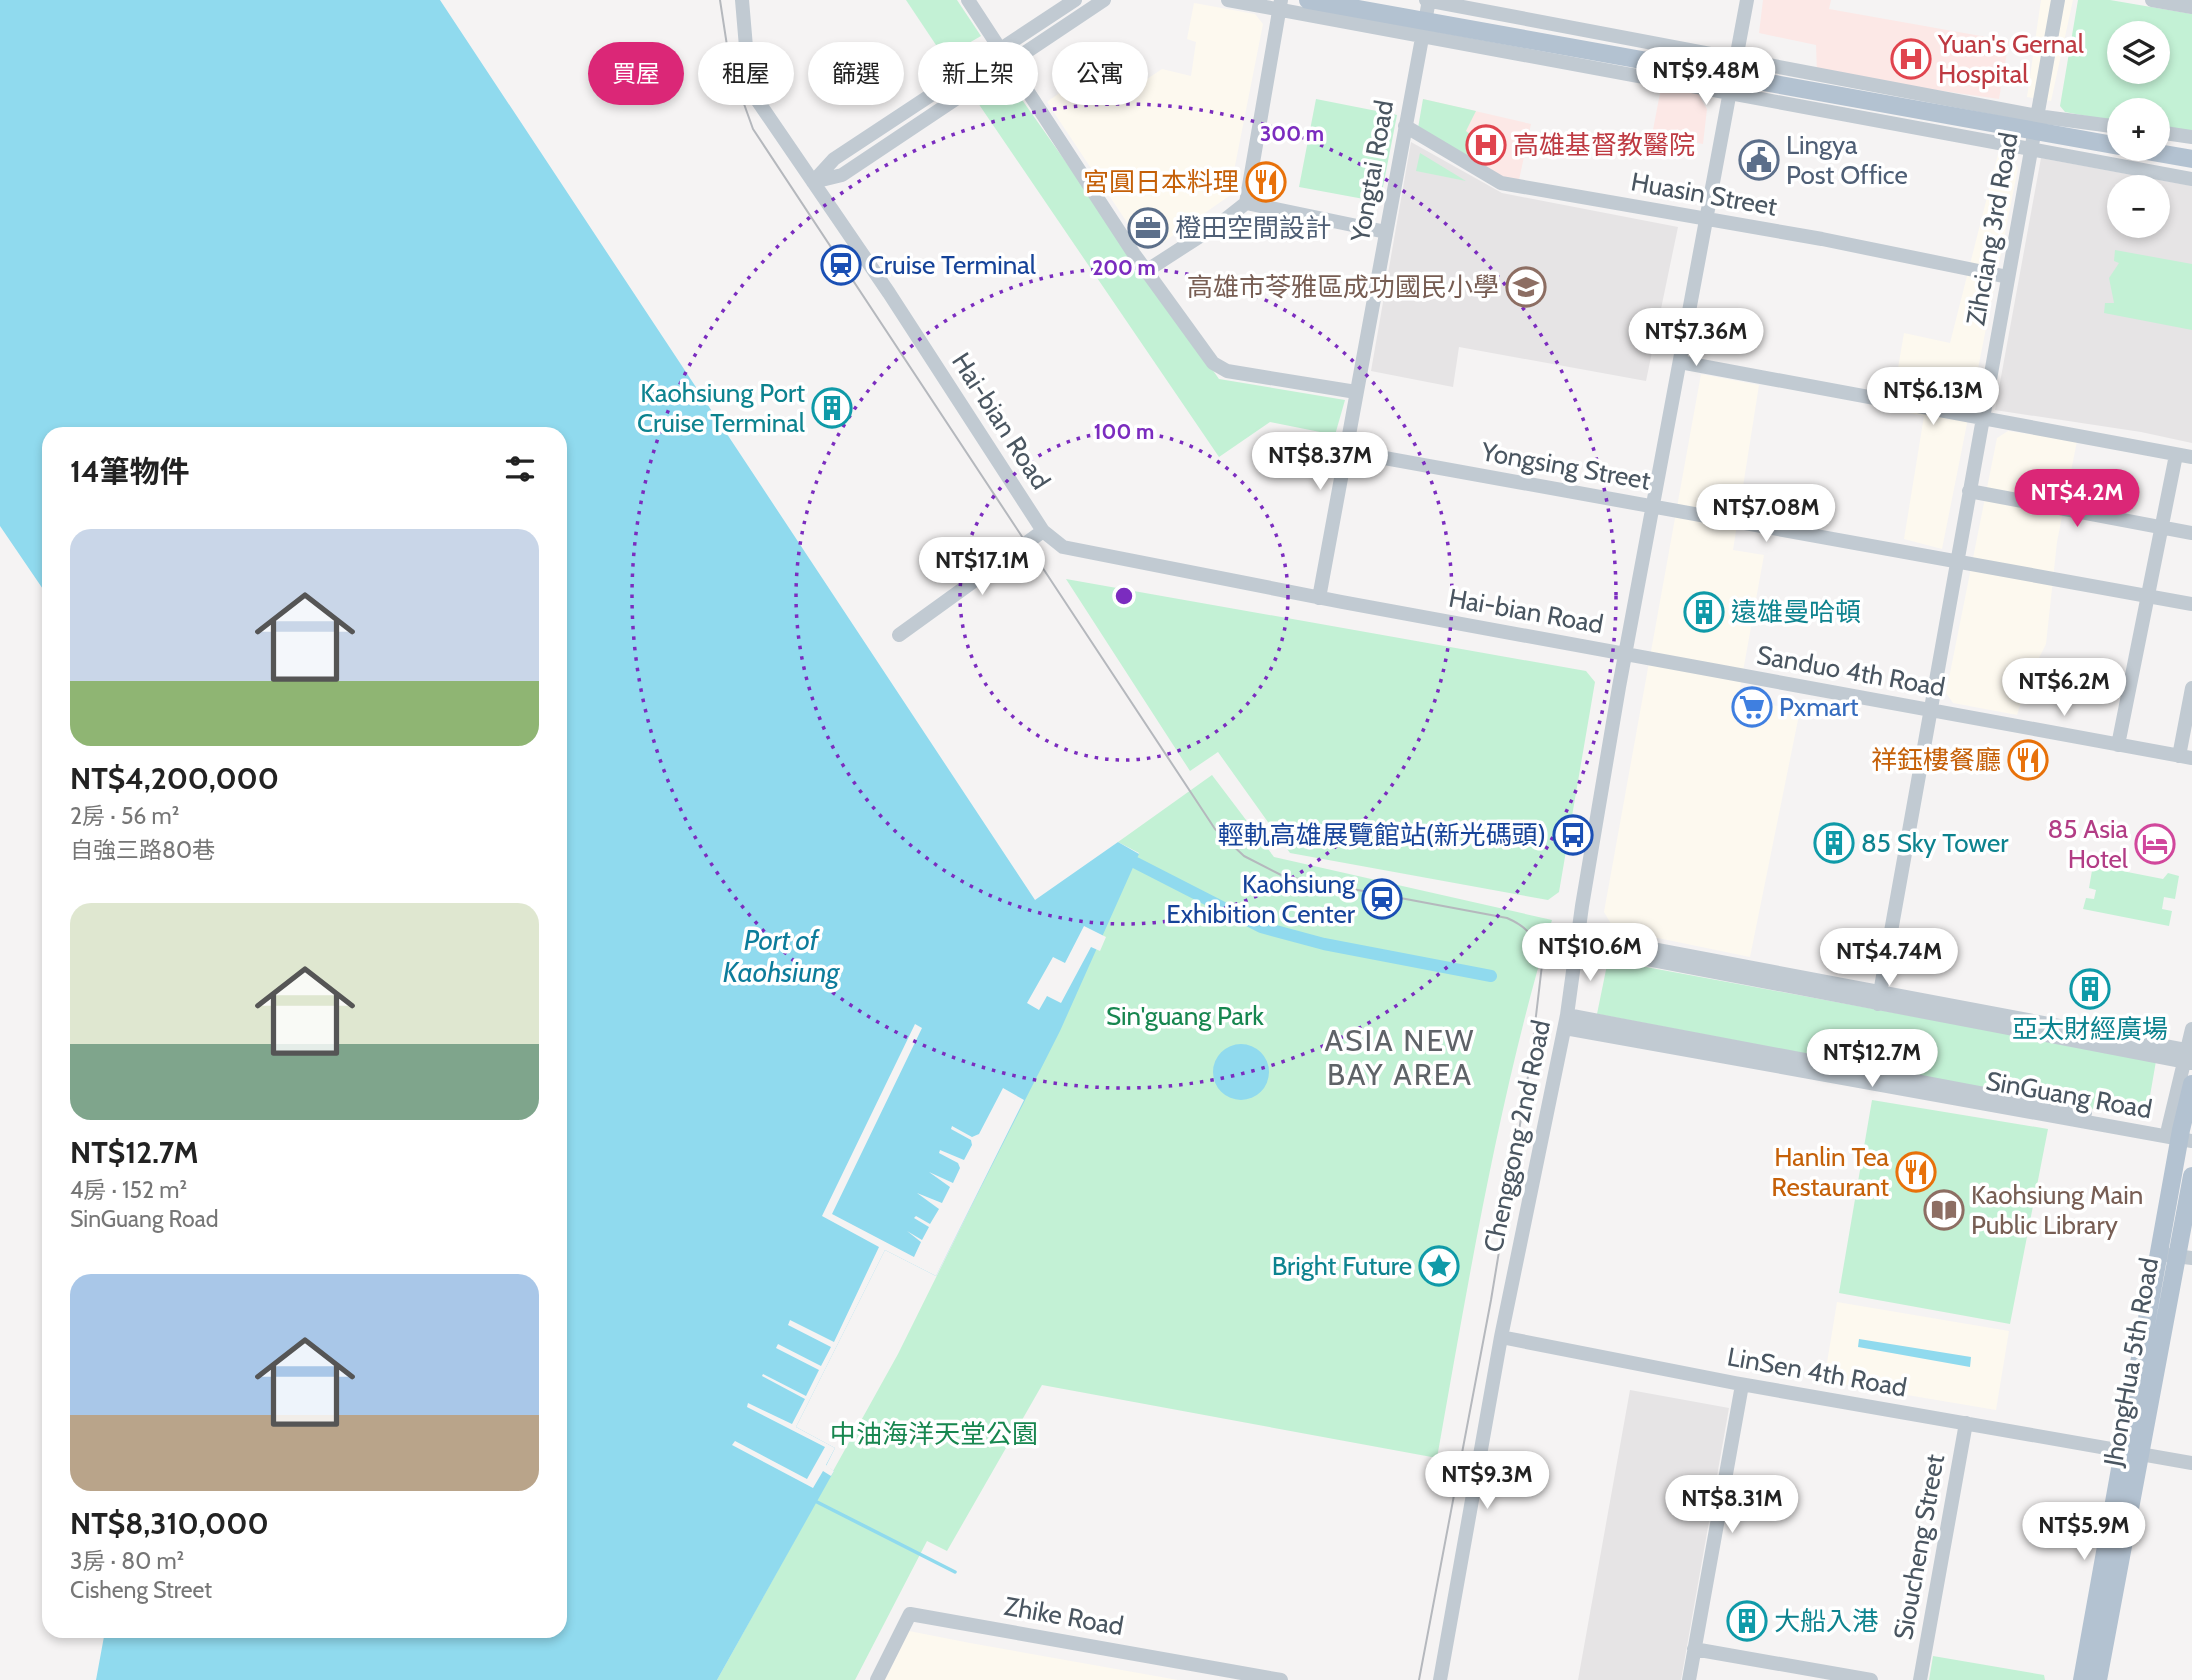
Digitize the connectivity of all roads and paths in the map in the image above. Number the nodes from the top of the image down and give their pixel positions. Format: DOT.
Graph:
graph roads {
  1 [pos="968,0"];
  2 [pos="1075,0"];
  3 [pos="1104,0"];
  4 [pos="1228,0"];
  5 [pos="1308,0"];
  6 [pos="1428,0"];
  7 [pos="1747,0"];
  8 [pos="2058,0"];
  9 [pos="2152,0"];
  10 [pos="745,2"];
  11 [pos="1280,5"];
  12 [pos="2192,7"];
  13 [pos="1423,27"];
  14 [pos="996,42"];
  15 [pos="1012,42"];
  16 [pos="1038,45"];
  17 [pos="1736,57"];
  18 [pos="1731,85"];
  19 [pos="918,104"];
  20 [pos="948,105"];
  21 [pos="1037,105"];
  22 [pos="1405,126"];
  23 [pos="2107,128"];
  24 [pos="2034,132"];
  25 [pos="2170,133"];
  26 [pos="2192,136"];
  27 [pos="2107,144"];
  28 [pos="2170,155"];
  29 [pos="2192,159"];
  30 [pos="2192,178"];
  31 [pos="813,182"];
  32 [pos="1246,203"];
  33 [pos="1706,220"];
  34 [pos="1385,232"];
  35 [pos="1146,271"];
  36 [pos="2008,276"];
  37 [pos="1680,362"];
  38 [pos="1356,392"];
  39 [pos="1982,418"];
  40 [pos="1346,451"];
  41 [pos="2176,454"];
  42 [pos="2192,457"];
  43 [pos="1969,491"];
  44 [pos="1653,506"];
  45 [pos="2162,527"];
  46 [pos="1043,531"];
  47 [pos="2192,533"];
  48 [pos="1956,561"];
  49 [pos="2147,597"];
  50 [pos="1319,598"];
  51 [pos="2192,604"];
  52 [pos="899,635"];
  53 [pos="1626,654"];
  54 [pos="2192,688"];
  55 [pos="1930,710"];
  56 [pos="2118,745"];
  57 [pos="2185,757"];
  58 [pos="1580,939"];
  59 [pos="1879,998"];
  60 [pos="1566,1021"];
  61 [pos="2192,1028"];
  62 [pos="2189,1057"];
  63 [pos="2192,1084"];
  64 [pos="2182,1134"];
  65 [pos="2192,1176"];
  66 [pos="2176,1256"];
  67 [pos="1500,1337"];
  68 [pos="1742,1385"];
  69 [pos="1966,1423"];
  70 [pos="2133,1453"];
  71 [pos="2192,1463"];
  72 [pos="1694,1649"];
  73 [pos="877,1680"];
  74 [pos="1281,1680"];
  75 [pos="1440,1680"];
  76 [pos="1689,1680"];
  77 [pos="1871,1680"];
  78 [pos="1920,1680"];
  79 [pos="2082,1680"];
  80 [pos="2098,1680"];
  1 -- 14 [label="street"];
  2 -- 15 [label="street"];
  3 -- 16 [label="street"];
  4 -- 11 [label="street"];
  5 -- 13 [label="main road"];
  6 -- 13 [label="street, Yongtai Road"];
  6 -- 17 [label="street"];
  7 -- 17 [label="street"];
  8 -- 24 [label="street, Zihciang 3rd Road"];
  9 -- 12 [label="street"];
  10 -- 31 [label="street, Hai-bian Road"];
  11 -- 13 [label="street"];
  11 -- 32 [label="street"];
  13 -- 18 [label="main road"];
  13 -- 22 [label="street, Yongtai Road"];
  17 -- 18 [label="street"];
  17 -- 24 [label="street"];
  18 -- 24 [label="main road"];
  18 -- 33 [label="street"];
  19 -- 31 [label="street"];
  20 -- 31 [label="street"];
  21 -- 35 [label="street"];
  22 -- 33 [label="street, Huasin Street"];
  22 -- 34 [label="street, Yongtai Road"];
  23 -- 24 [label="street"];
  24 -- 27 [label="main road"];
  24 -- 30 [label="street"];
  24 -- 36 [label="street, Zihciang 3rd Road"];
  25 -- 26 [label="street"];
  28 -- 29 [label="main road"];
  31 -- 46 [label="street, Hai-bian Road"];
  32 -- 34 [label="street"];
  32 -- 35 [label="street"];
  33 -- 36 [label="street, Huasin Street"];
  33 -- 37 [label="street"];
  34 -- 38 [label="street, Yongtai Road"];
  35 -- 38 [label="street"];
  36 -- 39 [label="street, Zihciang 3rd Road"];
  37 -- 39 [label="street"];
  37 -- 44 [label="street"];
  38 -- 40 [label="street, Yongtai Road"];
  39 -- 41 [label="street"];
  39 -- 43 [label="street, Zihciang 3rd Road"];
  40 -- 44 [label="street, Yongsing Street"];
  40 -- 50 [label="street, Yongtai Road"];
  41 -- 42 [label="street"];
  41 -- 45 [label="street"];
  43 -- 45 [label="street"];
  43 -- 48 [label="street, Zihciang 3rd Road"];
  44 -- 48 [label="street, Yongsing Street"];
  44 -- 53 [label="street"];
  45 -- 47 [label="street"];
  45 -- 49 [label="street"];
  46 -- 50 [label="street, Hai-bian Road"];
  46 -- 52 [label="street"];
  48 -- 49 [label="street, Yongsing Street"];
  48 -- 55 [label="street, Zihciang 3rd Road"];
  49 -- 51 [label="street, Yongsing Street"];
  49 -- 56 [label="street"];
  50 -- 53 [label="street, Hai-bian Road"];
  53 -- 55 [label="street, Sanduo 4th Road"];
  53 -- 58 [label="street"];
  54 -- 57 [label="street"];
  55 -- 56 [label="street, Sanduo 4th Road"];
  55 -- 59 [label="street, Zihciang 3rd Road"];
  56 -- 57 [label="street, Sanduo 4th Road"];
  58 -- 59 [label="street"];
  58 -- 60 [label="street, Chenggong 2nd Road"];
  59 -- 62 [label="street"];
  60 -- 64 [label="street, SinGuang Road"];
  60 -- 67 [label="street, Chenggong 2nd Road"];
  61 -- 62 [label="street"];
  62 -- 64 [label="street"];
  63 -- 64 [label="main road, JhongHua 5th Road"];
  64 -- 66 [label="main road, JhongHua 5th Road"];
  65 -- 66 [label="main road, JhongHua 5th Road"];
  66 -- 70 [label="main road, JhongHua 5th Road"];
  67 -- 68 [label="street, LinSen 4th Road"];
  67 -- 75 [label="street"];
  68 -- 69 [label="street, LinSen 4th Road"];
  68 -- 72 [label="street"];
  69 -- 70 [label="street, LinSen 4th Road"];
  69 -- 78 [label="street, Sioucheng Street"];
  70 -- 71 [label="street, LinSen 4th Road"];
  70 -- 79 [label="main road, JhongHua 5th Road"];
  70 -- 80 [label="main road, JhongHua 5th Road"];
  72 -- 76 [label="street"];
  72 -- 77 [label="street"];
  73 -- 74 [label="street, Zhike Road"];
}
